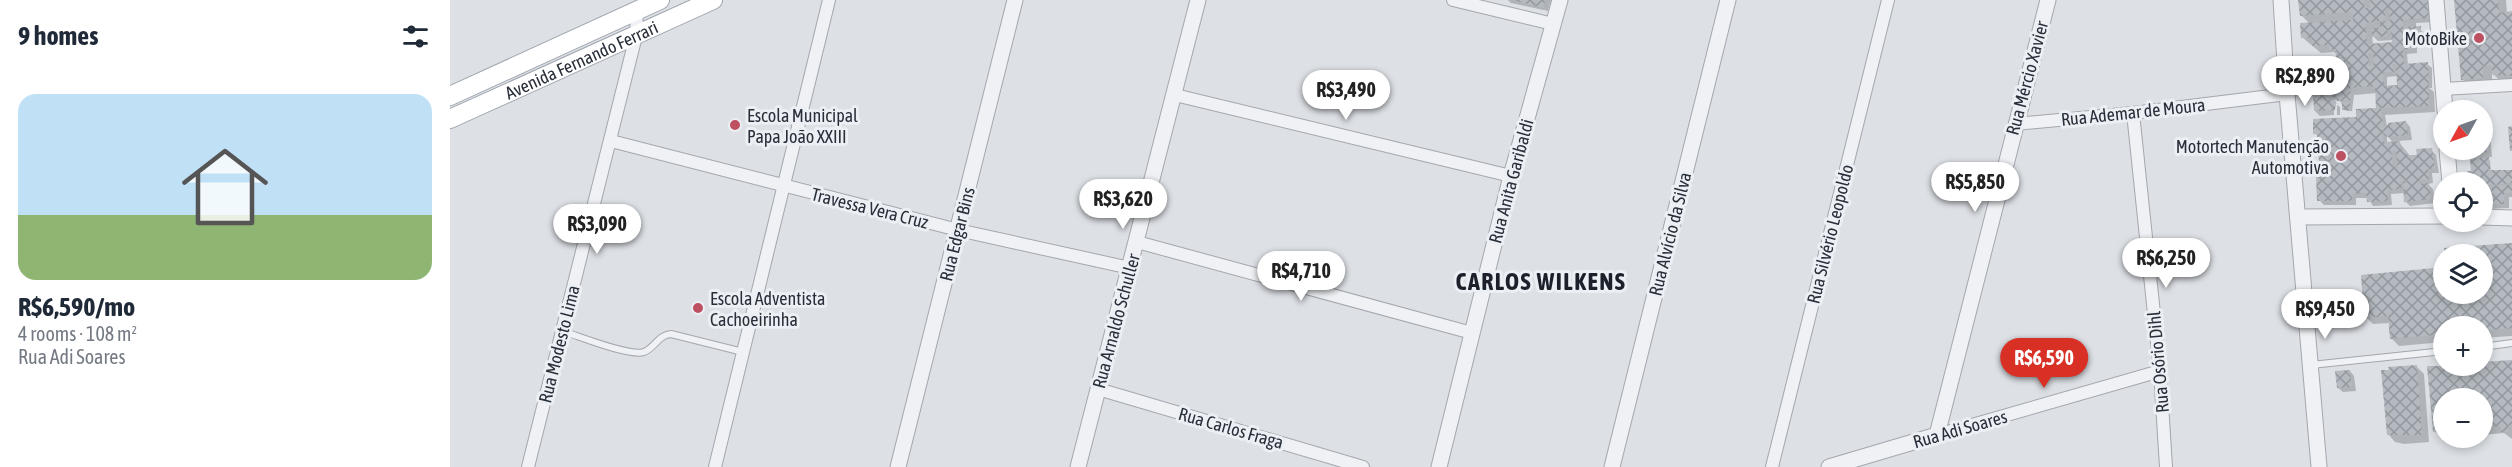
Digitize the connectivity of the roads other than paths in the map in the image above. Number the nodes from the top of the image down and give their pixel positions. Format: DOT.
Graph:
graph roads {
  1 [pos="660,0"];
  2 [pos="713,0"];
  3 [pos="829,0"];
  4 [pos="1015,0"];
  5 [pos="1198,0"];
  6 [pos="1453,0"];
  7 [pos="1560,0"];
  8 [pos="1728,0"];
  9 [pos="1888,0"];
  10 [pos="2048,0"];
  11 [pos="2282,0"];
  12 [pos="2436,0"];
  13 [pos="637,10"];
  14 [pos="1553,24"];
  15 [pos="636,36"];
  16 [pos="2512,85"];
  17 [pos="2443,89"];
  18 [pos="2287,94"];
  19 [pos="1175,95"];
  20 [pos="450,96"];
  21 [pos="2444,100"];
  22 [pos="2133,113"];
  23 [pos="450,119"];
  24 [pos="2015,124"];
  25 [pos="611,141"];
  26 [pos="1510,177"];
  27 [pos="785,186"];
  28 [pos="2433,216"];
  29 [pos="2298,217"];
  30 [pos="2493,217"];
  31 [pos="2512,218"];
  32 [pos="958,230"];
  33 [pos="1137,242"];
  34 [pos="1130,268"];
  35 [pos="562,331"];
  36 [pos="1472,333"];
  37 [pos="2512,343"];
  38 [pos="2493,345"];
  39 [pos="744,352"];
  40 [pos="2433,352"];
  41 [pos="2311,365"];
  42 [pos="2160,371"];
  43 [pos="1098,389"];
  44 [pos="1937,435"];
  45 [pos="528,467"];
  46 [pos="715,467"];
  47 [pos="898,467"];
  48 [pos="1078,467"];
  49 [pos="1363,467"];
  50 [pos="1439,467"];
  51 [pos="1612,467"];
  52 [pos="1772,467"];
  53 [pos="1829,467"];
  54 [pos="2166,467"];
  55 [pos="2319,467"];
  1 -- 13 [label="main road, Avenida Fernando Ferrari"];
  2 -- 15 [label="main road, Avenida Fernando Ferrari"];
  3 -- 27 [label="street"];
  4 -- 32 [label="street, Rua Edgar Bins"];
  5 -- 19 [label="street, Rua Arnaldo Schuller"];
  6 -- 14 [label="street"];
  7 -- 14 [label="street, Rua Anita Garibaldi"];
  8 -- 51 [label="street, Rua Alvício da Silva"];
  9 -- 52 [label="street, Rua Silvério Leopoldo"];
  10 -- 24 [label="street, Rua Mércio Xavier"];
  11 -- 18 [label="street"];
  12 -- 17 [label="street"];
  13 -- 15 [label="street, Rua Modesto Lima"];
  13 -- 20 [label="main road, Avenida Fernando Ferrari"];
  14 -- 26 [label="street, Rua Anita Garibaldi"];
  15 -- 23 [label="main road, Avenida Fernando Ferrari"];
  15 -- 25 [label="street, Rua Modesto Lima"];
  16 -- 17 [label="street"];
  17 -- 21 [label="street"];
  18 -- 22 [label="street, Rua Ademar de Moura"];
  18 -- 29 [label="street"];
  19 -- 26 [label="street"];
  19 -- 33 [label="street, Rua Arnaldo Schuller"];
  22 -- 24 [label="street, Rua Ademar de Moura"];
  22 -- 42 [label="street, Rua Osório Dihl"];
  24 -- 44 [label="street, Rua Mércio Xavier"];
  25 -- 27 [label="street, Travessa Vera Cruz"];
  25 -- 35 [label="street, Rua Modesto Lima"];
  26 -- 36 [label="street, Rua Anita Garibaldi"];
  27 -- 32 [label="street, Travessa Vera Cruz"];
  27 -- 39 [label="street"];
  28 -- 29 [label="street"];
  29 -- 41 [label="street"];
  30 -- 31 [label="street"];
  32 -- 34 [label="street, Travessa Vera Cruz"];
  32 -- 47 [label="street, Rua Edgar Bins"];
  33 -- 34 [label="street, Rua Arnaldo Schuller"];
  33 -- 36 [label="street"];
  34 -- 43 [label="street, Rua Arnaldo Schuller"];
  35 -- 39 [label="lane"];
  35 -- 45 [label="street, Rua Modesto Lima"];
  36 -- 50 [label="street, Rua Anita Garibaldi"];
  37 -- 38 [label="lane"];
  39 -- 46 [label="street"];
  40 -- 41 [label="lane"];
  41 -- 55 [label="street"];
  42 -- 44 [label="street, Rua Adi Soares"];
  42 -- 54 [label="street, Rua Osório Dihl"];
  43 -- 48 [label="street, Rua Arnaldo Schuller"];
  43 -- 49 [label="street, Rua Carlos Fraga"];
  44 -- 53 [label="street, Rua Adi Soares"];
}
